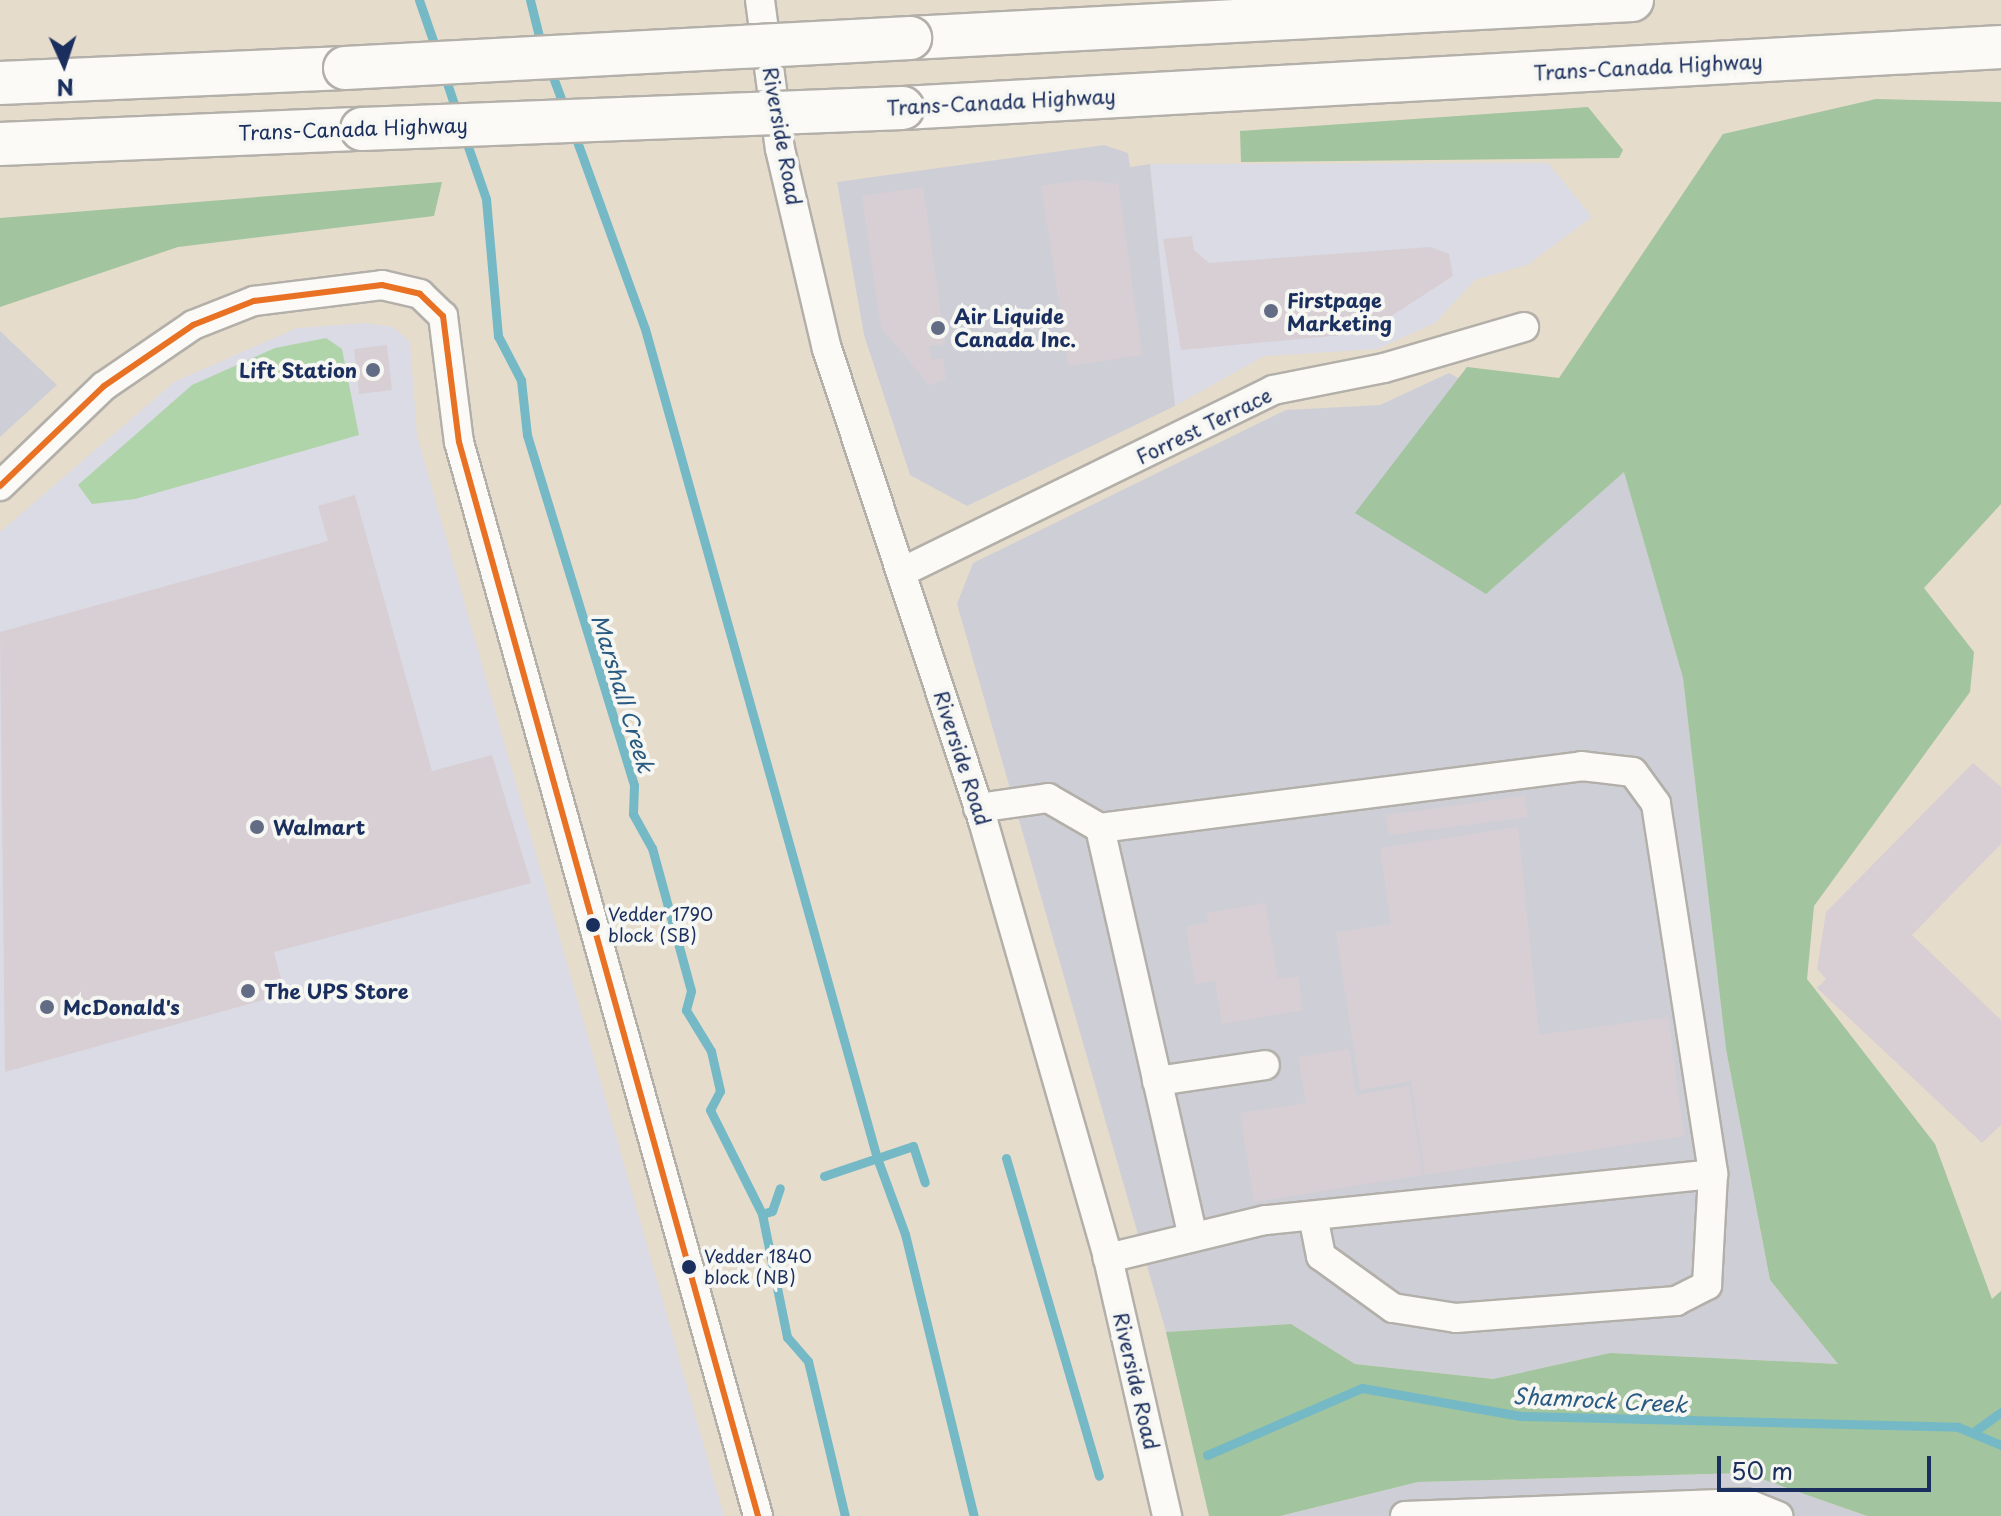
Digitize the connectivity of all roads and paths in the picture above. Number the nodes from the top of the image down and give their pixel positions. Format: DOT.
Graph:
graph roads {
  1 [pos="760,0"];
  2 [pos="1632,0"];
  3 [pos="2001,47"];
  4 [pos="0,83"];
  5 [pos="314,131"];
  6 [pos="0,144"];
  7 [pos="0,158"];
  8 [pos="1524,327"];
  9 [pos="0,486"];
  10 [pos="902,572"];
  11 [pos="978,808"];
  12 [pos="1100,828"];
  13 [pos="1265,1065"];
  14 [pos="1157,1081"];
  15 [pos="1713,1174"];
  16 [pos="1313,1216"];
  17 [pos="1192,1234"];
  18 [pos="1108,1258"];
  19 [pos="758,1516"];
  20 [pos="1167,1516"];
  21 [pos="1405,1516"];
  22 [pos="1778,1516"];
  1 -- 10 [label="street, Riverside Road"];
  2 -- 4 [label="highway, bridge"];
  3 -- 5 [label="highway, Trans-Canada Highway, bridge"];
  5 -- 6 [label="highway, Trans-Canada Highway"];
  5 -- 7 [label="highway"];
  8 -- 10 [label="street, Forrest Terrace"];
  9 -- 19 [label="street"];
  10 -- 11 [label="street, Riverside Road"];
  11 -- 12 [label="street"];
  11 -- 18 [label="street, Riverside Road"];
  12 -- 14 [label="street"];
  12 -- 15 [label="street"];
  13 -- 14 [label="street"];
  14 -- 17 [label="street"];
  15 -- 16 [label="street"];
  15 -- 16 [label="street"];
  16 -- 17 [label="street"];
  17 -- 18 [label="street"];
  18 -- 20 [label="street, Riverside Road"];
  21 -- 22 [label="street"];
}
